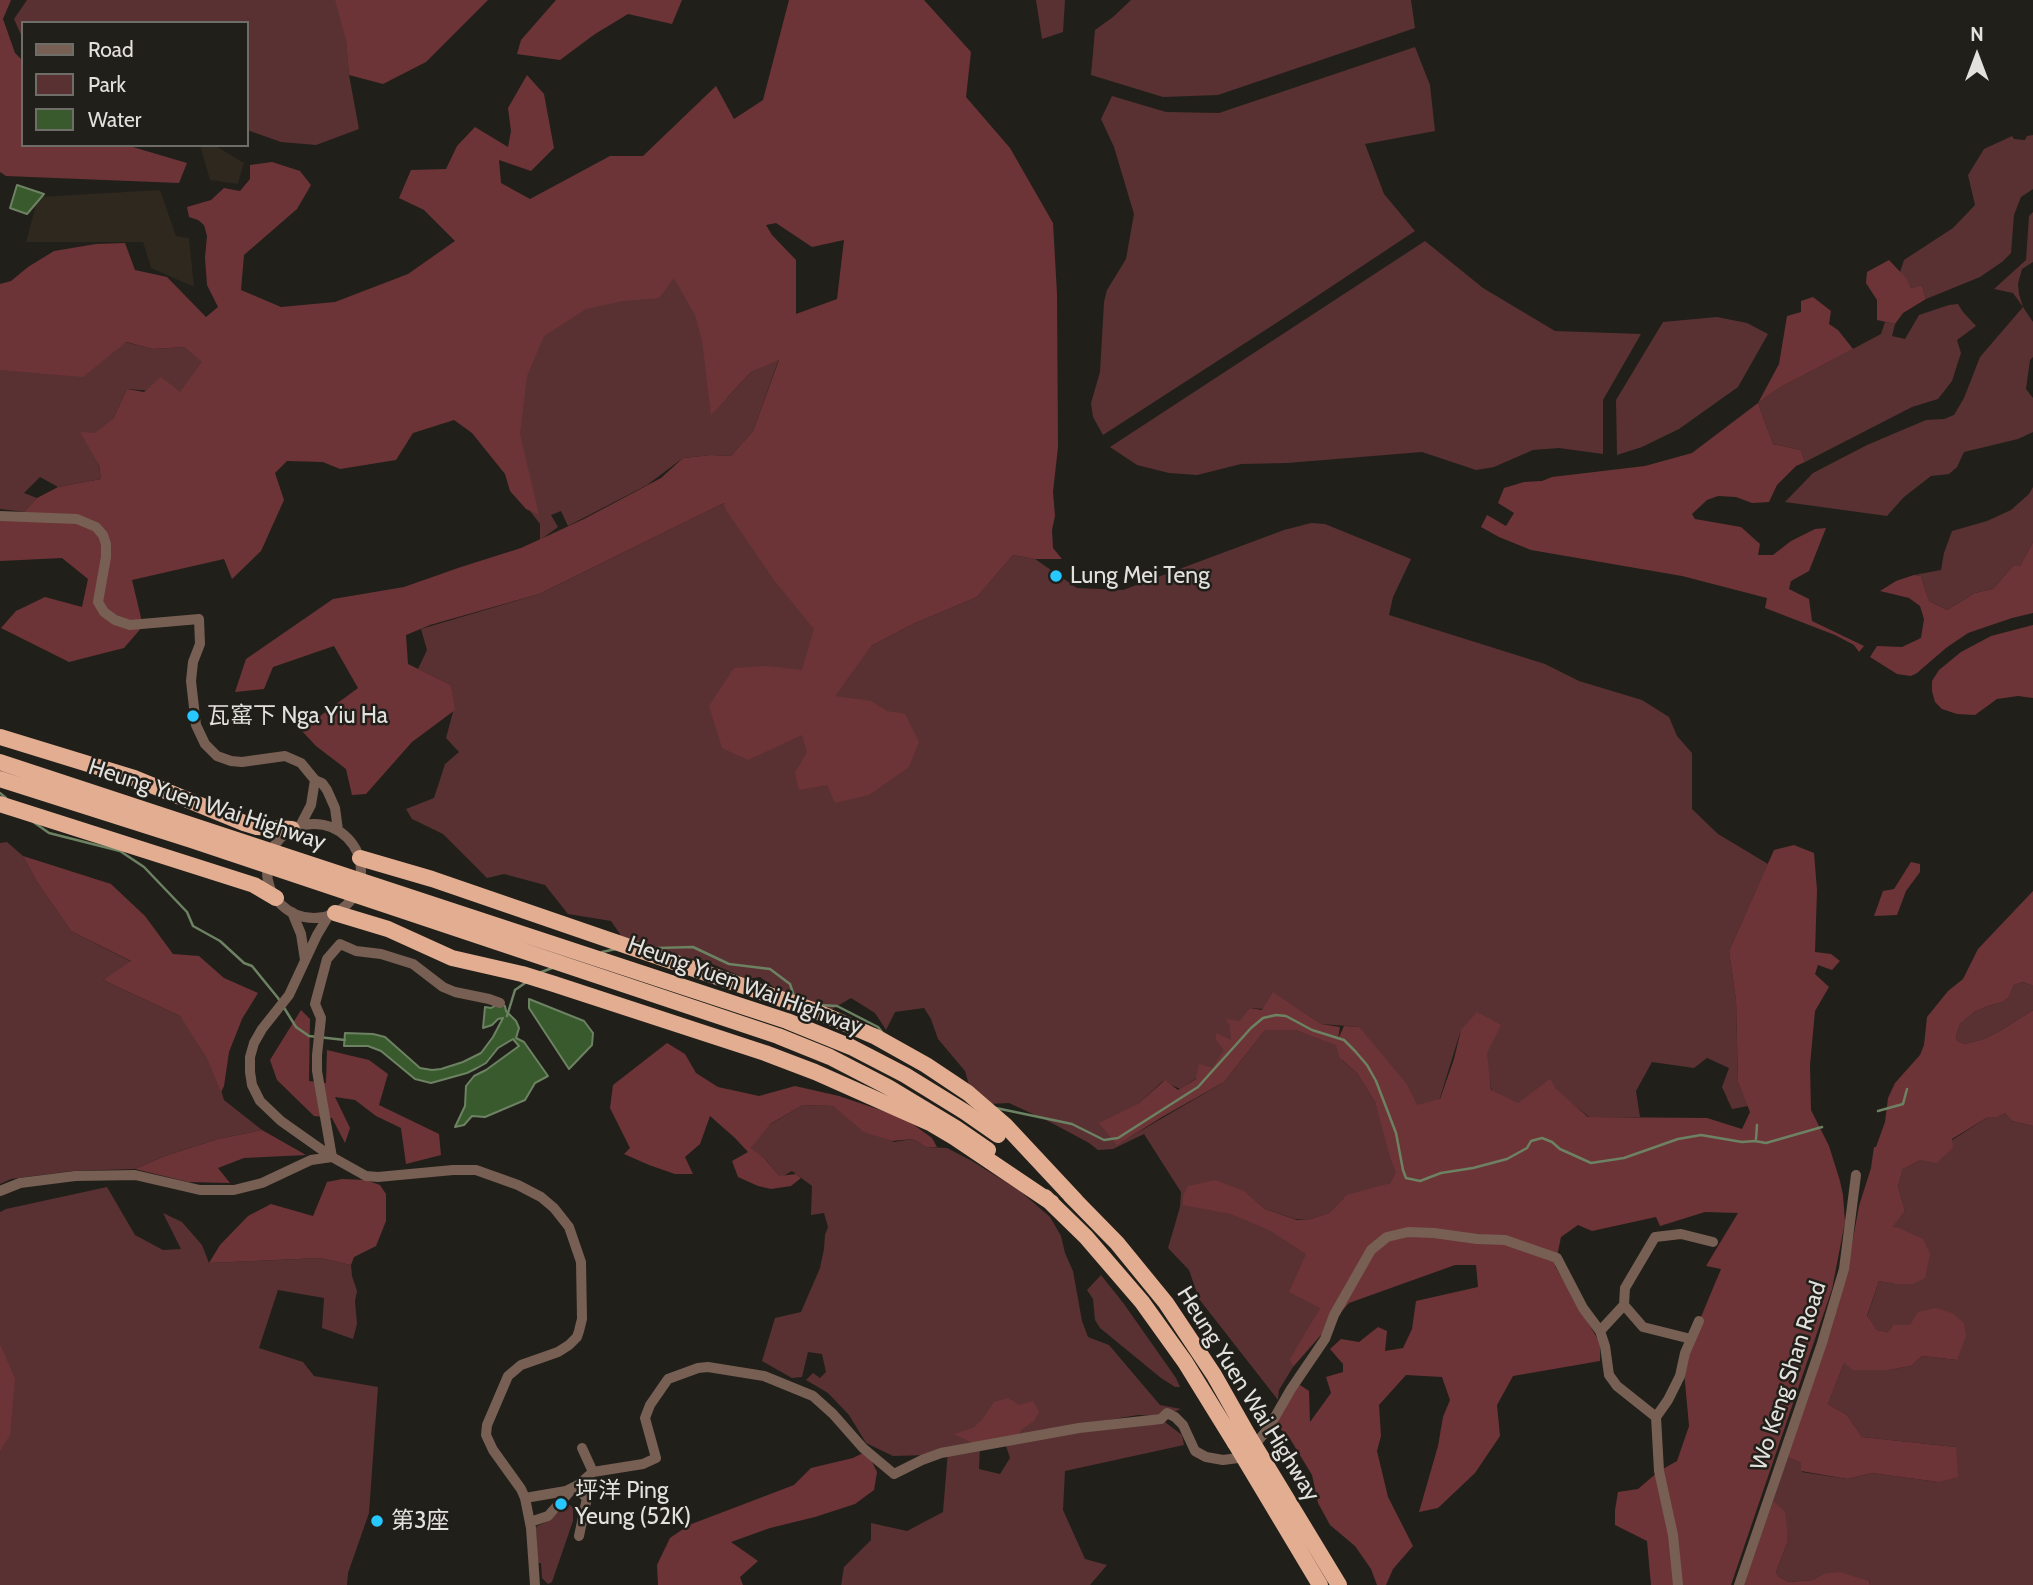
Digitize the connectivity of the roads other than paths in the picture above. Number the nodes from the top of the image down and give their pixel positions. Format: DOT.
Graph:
graph roads {
  1 [pos="0,516"];
  2 [pos="0,737"];
  3 [pos="0,762"];
  4 [pos="0,779"];
  5 [pos="315,780"];
  6 [pos="0,804"];
  7 [pos="296,827"];
  8 [pos="338,830"];
  9 [pos="360,858"];
  10 [pos="276,898"];
  11 [pos="292,912"];
  12 [pos="332,914"];
  13 [pos="305,960"];
  14 [pos="500,1003"];
  15 [pos="1001,1130"];
  16 [pos="985,1153"];
  17 [pos="331,1157"];
  18 [pos="1856,1175"];
  19 [pos="0,1191"];
  20 [pos="1713,1242"];
  21 [pos="1624,1305"];
  22 [pos="1699,1321"];
  23 [pos="1600,1331"];
  24 [pos="1691,1339"];
  25 [pos="1656,1417"];
  26 [pos="1242,1439"];
  27 [pos="582,1448"];
  28 [pos="593,1472"];
  29 [pos="574,1487"];
  30 [pos="525,1498"];
  31 [pos="530,1522"];
  32 [pos="579,1536"];
  33 [pos="535,1585"];
  34 [pos="1320,1585"];
  35 [pos="1339,1585"];
  36 [pos="1678,1585"];
  37 [pos="1739,1585"];
  1 -- 5 [label="street"];
  2 -- 7 [label="highway"];
  3 -- 15 [label="highway, Heung Yuen Wai Highway, bridge"];
  4 -- 16 [label="highway, Heung Yuen Wai Highway, bridge"];
  5 -- 7 [label="street"];
  5 -- 8 [label="street"];
  6 -- 10 [label="highway"];
  7 -- 8 [label="street"];
  7 -- 10 [label="street"];
  8 -- 9 [label="street"];
  9 -- 12 [label="street"];
  9 -- 15 [label="highway"];
  10 -- 11 [label="street"];
  11 -- 12 [label="street"];
  11 -- 13 [label="street"];
  12 -- 13 [label="street"];
  12 -- 16 [label="highway"];
  13 -- 17 [label="street"];
  14 -- 17 [label="street"];
  15 -- 26 [label="highway, Heung Yuen Wai Highway"];
  16 -- 26 [label="highway, Heung Yuen Wai Highway"];
  17 -- 19 [label="street"];
  17 -- 30 [label="street"];
  18 -- 37 [label="street, Wo Keng Shan Road"];
  20 -- 21 [label="street"];
  21 -- 23 [label="street"];
  21 -- 24 [label="street"];
  22 -- 24 [label="street"];
  23 -- 25 [label="street"];
  23 -- 28 [label="street"];
  24 -- 25 [label="street"];
  25 -- 36 [label="street"];
  26 -- 34 [label="highway, Heung Yuen Wai Highway, bridge"];
  26 -- 35 [label="highway, Heung Yuen Wai Highway, bridge"];
  27 -- 28 [label="street"];
  28 -- 29 [label="street"];
  29 -- 30 [label="street"];
  29 -- 31 [label="street"];
  29 -- 32 [label="street"];
  30 -- 31 [label="street"];
  31 -- 33 [label="street"];
}
